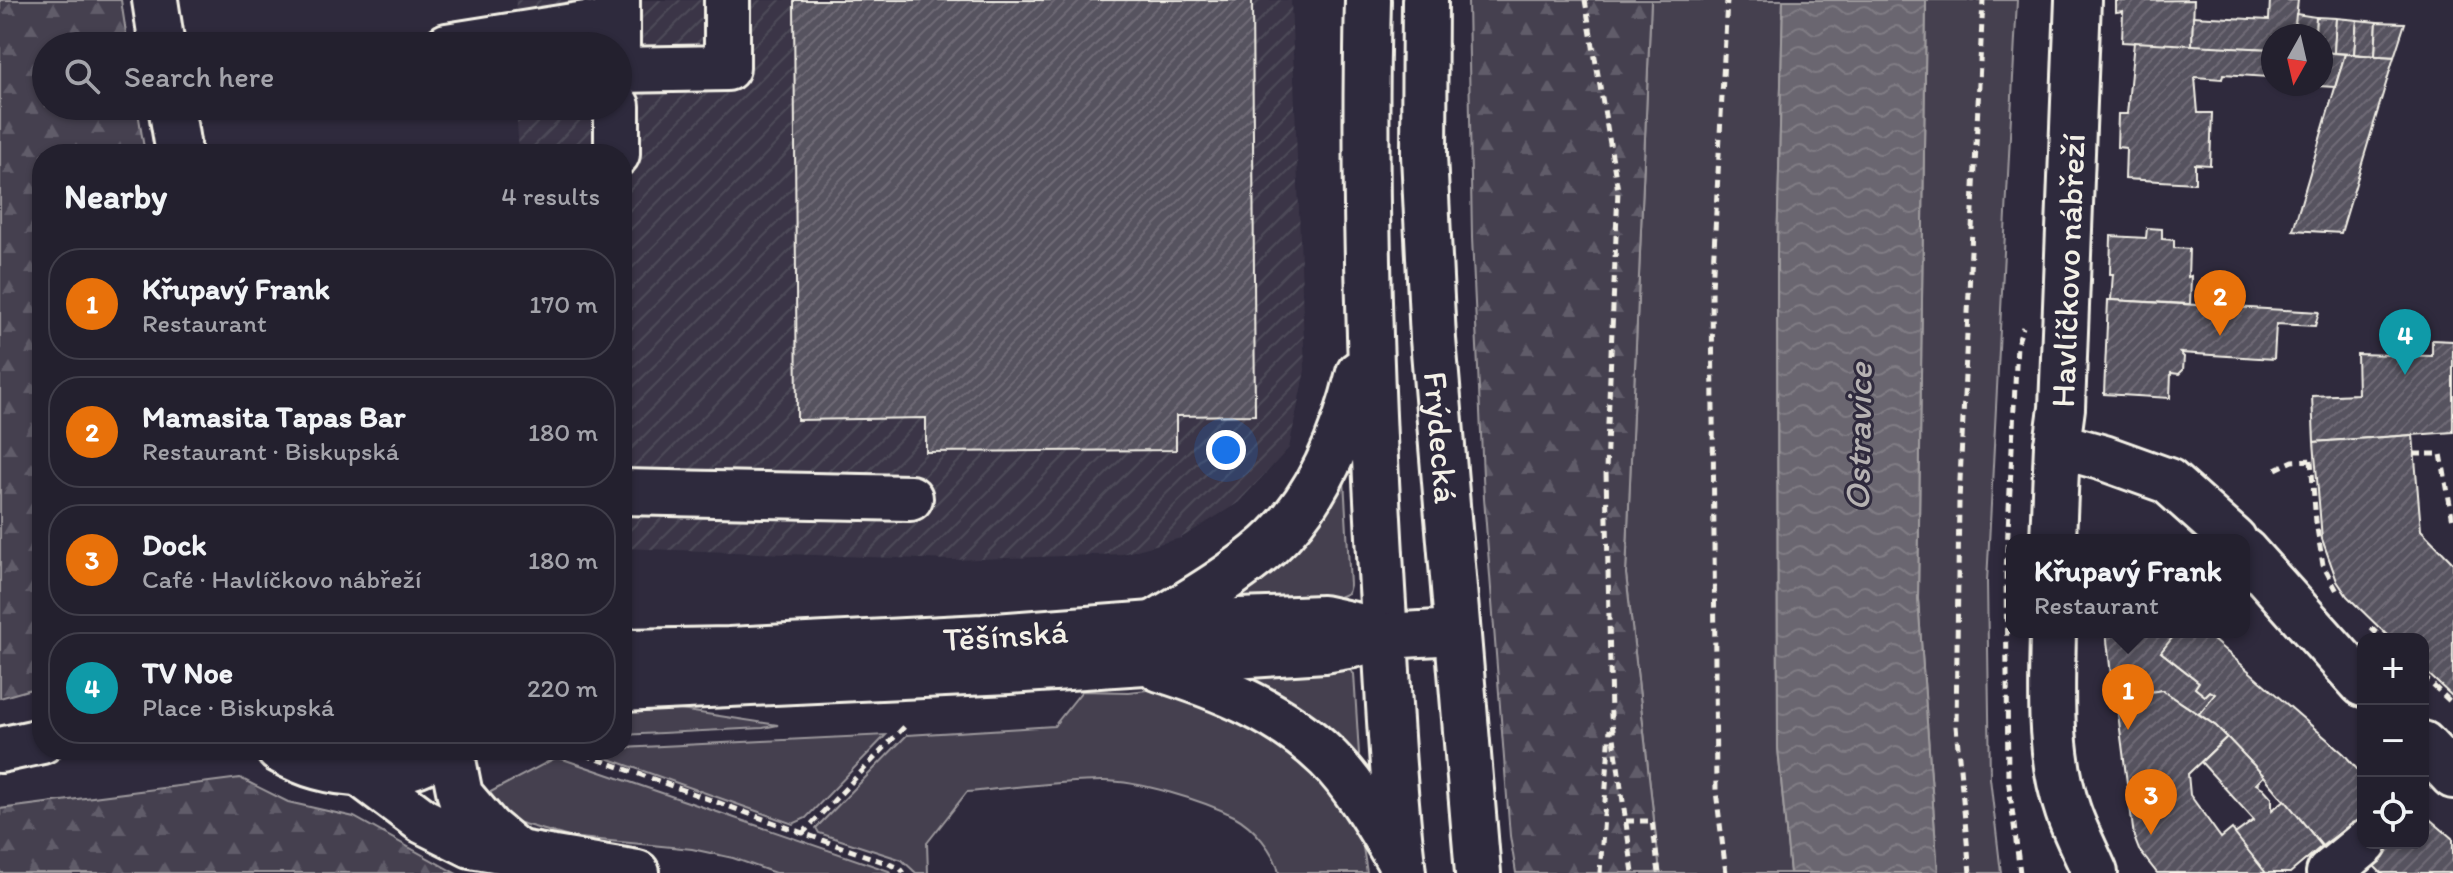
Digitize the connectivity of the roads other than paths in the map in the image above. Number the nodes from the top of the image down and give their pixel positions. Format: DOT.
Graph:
graph roads {
  1 [pos="155,0"];
  2 [pos="727,0"];
  3 [pos="1368,0"];
  4 [pos="1425,0"];
  5 [pos="2078,0"];
  6 [pos="606,23"];
  7 [pos="160,32"];
  8 [pos="544,32"];
  9 [pos="632,70"];
  10 [pos="173,120"];
  11 [pos="617,120"];
  12 [pos="177,144"];
  13 [pos="617,144"];
  14 [pos="1369,332"];
  15 [pos="2057,445"];
  16 [pos="632,492"];
  17 [pos="910,498"];
  18 [pos="2053,534"];
  19 [pos="2227,534"];
  20 [pos="2250,558"];
  21 [pos="1456,632"];
  22 [pos="1385,636"];
  23 [pos="2053,638"];
  24 [pos="1146,643"];
  25 [pos="632,652"];
  26 [pos="2357,677"];
  27 [pos="632,689"];
  28 [pos="32,743"];
  29 [pos="0,750"];
  30 [pos="2429,750"];
  31 [pos="302,760"];
  32 [pos="427,760"];
  33 [pos="453,760"];
  34 [pos="359,773"];
  35 [pos="2453,775"];
  36 [pos="2358,849"];
  37 [pos="521,855"];
  38 [pos="1402,869"];
  39 [pos="637,873"];
  40 [pos="1478,873"];
  41 [pos="2095,873"];
  42 [pos="2329,873"];
  1 -- 7 [label="main road"];
  2 -- 9 [label="main road"];
  3 -- 14 [label="main road, Frýdecká"];
  4 -- 21 [label="main road, Frýdecká"];
  5 -- 15 [label="main road, Havlíčkovo nábřeží"];
  6 -- 8 [label="main road"];
  10 -- 12 [label="main road"];
  11 -- 13 [label="main road"];
  14 -- 22 [label="main road, Frýdecká"];
  14 -- 24 [label="main road"];
  15 -- 18 [label="main road, Havlíčkovo nábřeží"];
  15 -- 19 [label="main road"];
  16 -- 17 [label="main road"];
  20 -- 26 [label="main road"];
  21 -- 22 [label="main road, Těšínská"];
  21 -- 40 [label="main road, Frýdecká"];
  22 -- 24 [label="main road, Těšínská"];
  22 -- 38 [label="main road, Frýdecká"];
  23 -- 41 [label="main road"];
  24 -- 25 [label="main road, Těšínská"];
  24 -- 27 [label="main road, Těšínská"];
  24 -- 38 [label="main road"];
  28 -- 29 [label="main road"];
  30 -- 35 [label="main road"];
  31 -- 34 [label="main road"];
  32 -- 34 [label="main road"];
  33 -- 37 [label="main road"];
  34 -- 37 [label="main road"];
  36 -- 42 [label="main road"];
  37 -- 39 [label="main road"];
}
